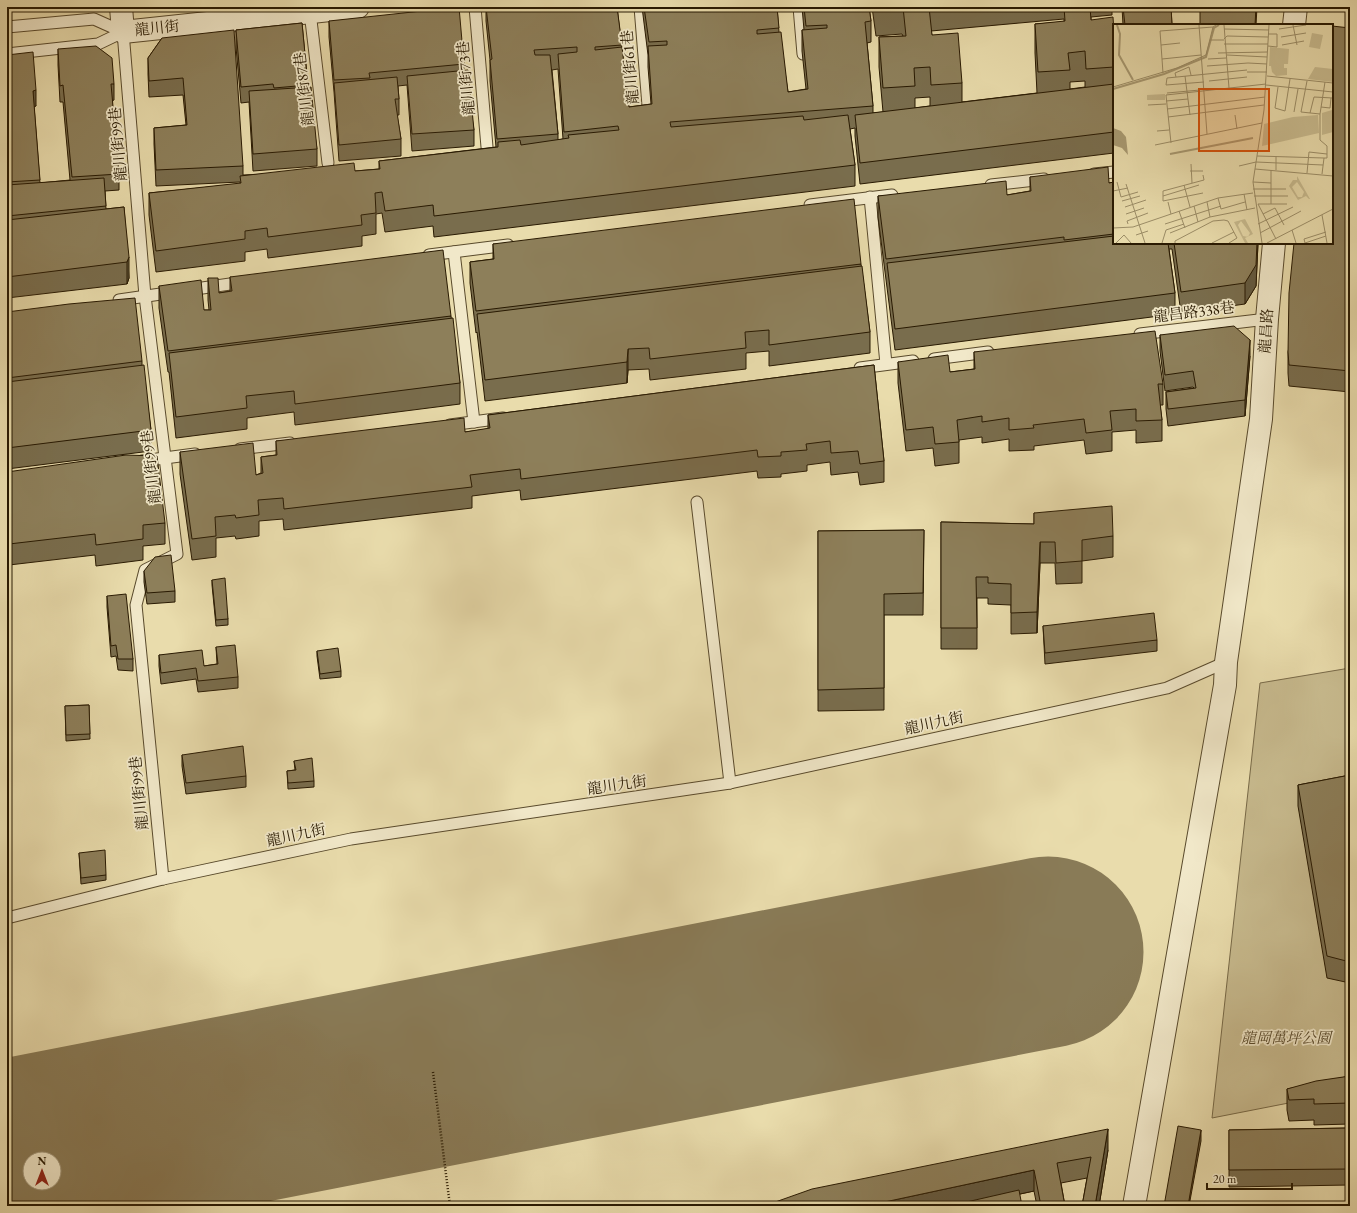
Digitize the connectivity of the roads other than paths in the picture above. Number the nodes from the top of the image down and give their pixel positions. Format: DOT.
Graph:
graph roads {
  1 [pos="121,7"];
  2 [pos="358,7"];
  3 [pos="475,7"];
  4 [pos="640,7"];
  5 [pos="799,7"];
  6 [pos="1296,7"];
  7 [pos="310,12"];
  8 [pos="1294,24"];
  9 [pos="7,27"];
  10 [pos="124,32"];
  11 [pos="7,54"];
  12 [pos="805,66"];
  13 [pos="650,124"];
  14 [pos="487,147"];
  15 [pos="328,163"];
  16 [pos="1113,172"];
  17 [pos="1082,175"];
  18 [pos="1051,178"];
  19 [pos="980,186"];
  20 [pos="901,194"];
  21 [pos="870,197"];
  22 [pos="799,206"];
  23 [pos="517,243"];
  24 [pos="1274,244"];
  25 [pos="454,252"];
  26 [pos="416,257"];
  27 [pos="253,281"];
  28 [pos="145,296"];
  29 [pos="107,301"];
  30 [pos="1267,319"];
  31 [pos="1132,335"];
  32 [pos="997,351"];
  33 [pos="886,364"];
  34 [pos="847,370"];
  35 [pos="513,417"];
  36 [pos="474,422"];
  37 [pos="442,426"];
  38 [pos="300,442"];
  39 [pos="228,450"];
  40 [pos="205,453"];
  41 [pos="165,458"];
  42 [pos="133,462"];
  43 [pos="697,502"];
  44 [pos="1226,662"];
  45 [pos="730,783"];
  46 [pos="163,879"];
  47 [pos="7,918"];
  48 [pos="1134,1206"];
  1 -- 10 [label="street"];
  2 -- 7 [label="street, 龍川街"];
  3 -- 14 [label="lane, 龍川街73巷"];
  4 -- 13 [label="lane, 龍川街61巷"];
  5 -- 12 [label="lane"];
  6 -- 8 [label="street"];
  7 -- 10 [label="street, 龍川街"];
  7 -- 15 [label="lane, 龍川街87巷"];
  9 -- 10 [label="lane"];
  10 -- 11 [label="lane, 龍川街"];
  10 -- 28 [label="lane, 龍川街99巷"];
  16 -- 17 [label="lane"];
  18 -- 19 [label="lane"];
  20 -- 21 [label="lane"];
  21 -- 22 [label="lane"];
  21 -- 33 [label="lane"];
  23 -- 25 [label="lane"];
  24 -- 30 [label="street, 龍昌路"];
  25 -- 26 [label="lane"];
  25 -- 36 [label="lane"];
  27 -- 28 [label="lane"];
  28 -- 29 [label="lane"];
  28 -- 41 [label="lane, 龍川街99巷"];
  30 -- 31 [label="lane, 龍昌路338巷"];
  30 -- 44 [label="street, 龍昌路"];
  32 -- 33 [label="lane"];
  33 -- 34 [label="lane"];
  35 -- 36 [label="lane"];
  36 -- 37 [label="lane"];
  38 -- 39 [label="lane"];
  40 -- 41 [label="lane"];
  41 -- 42 [label="lane"];
  41 -- 46 [label="lane, 龍川街99巷"];
  43 -- 45 [label="lane"];
  44 -- 45 [label="lane, 龍川九街"];
  44 -- 48 [label="street, 龍昌路"];
  45 -- 46 [label="lane, 龍川九街"];
  46 -- 47 [label="lane, 龍川九街"];
}
